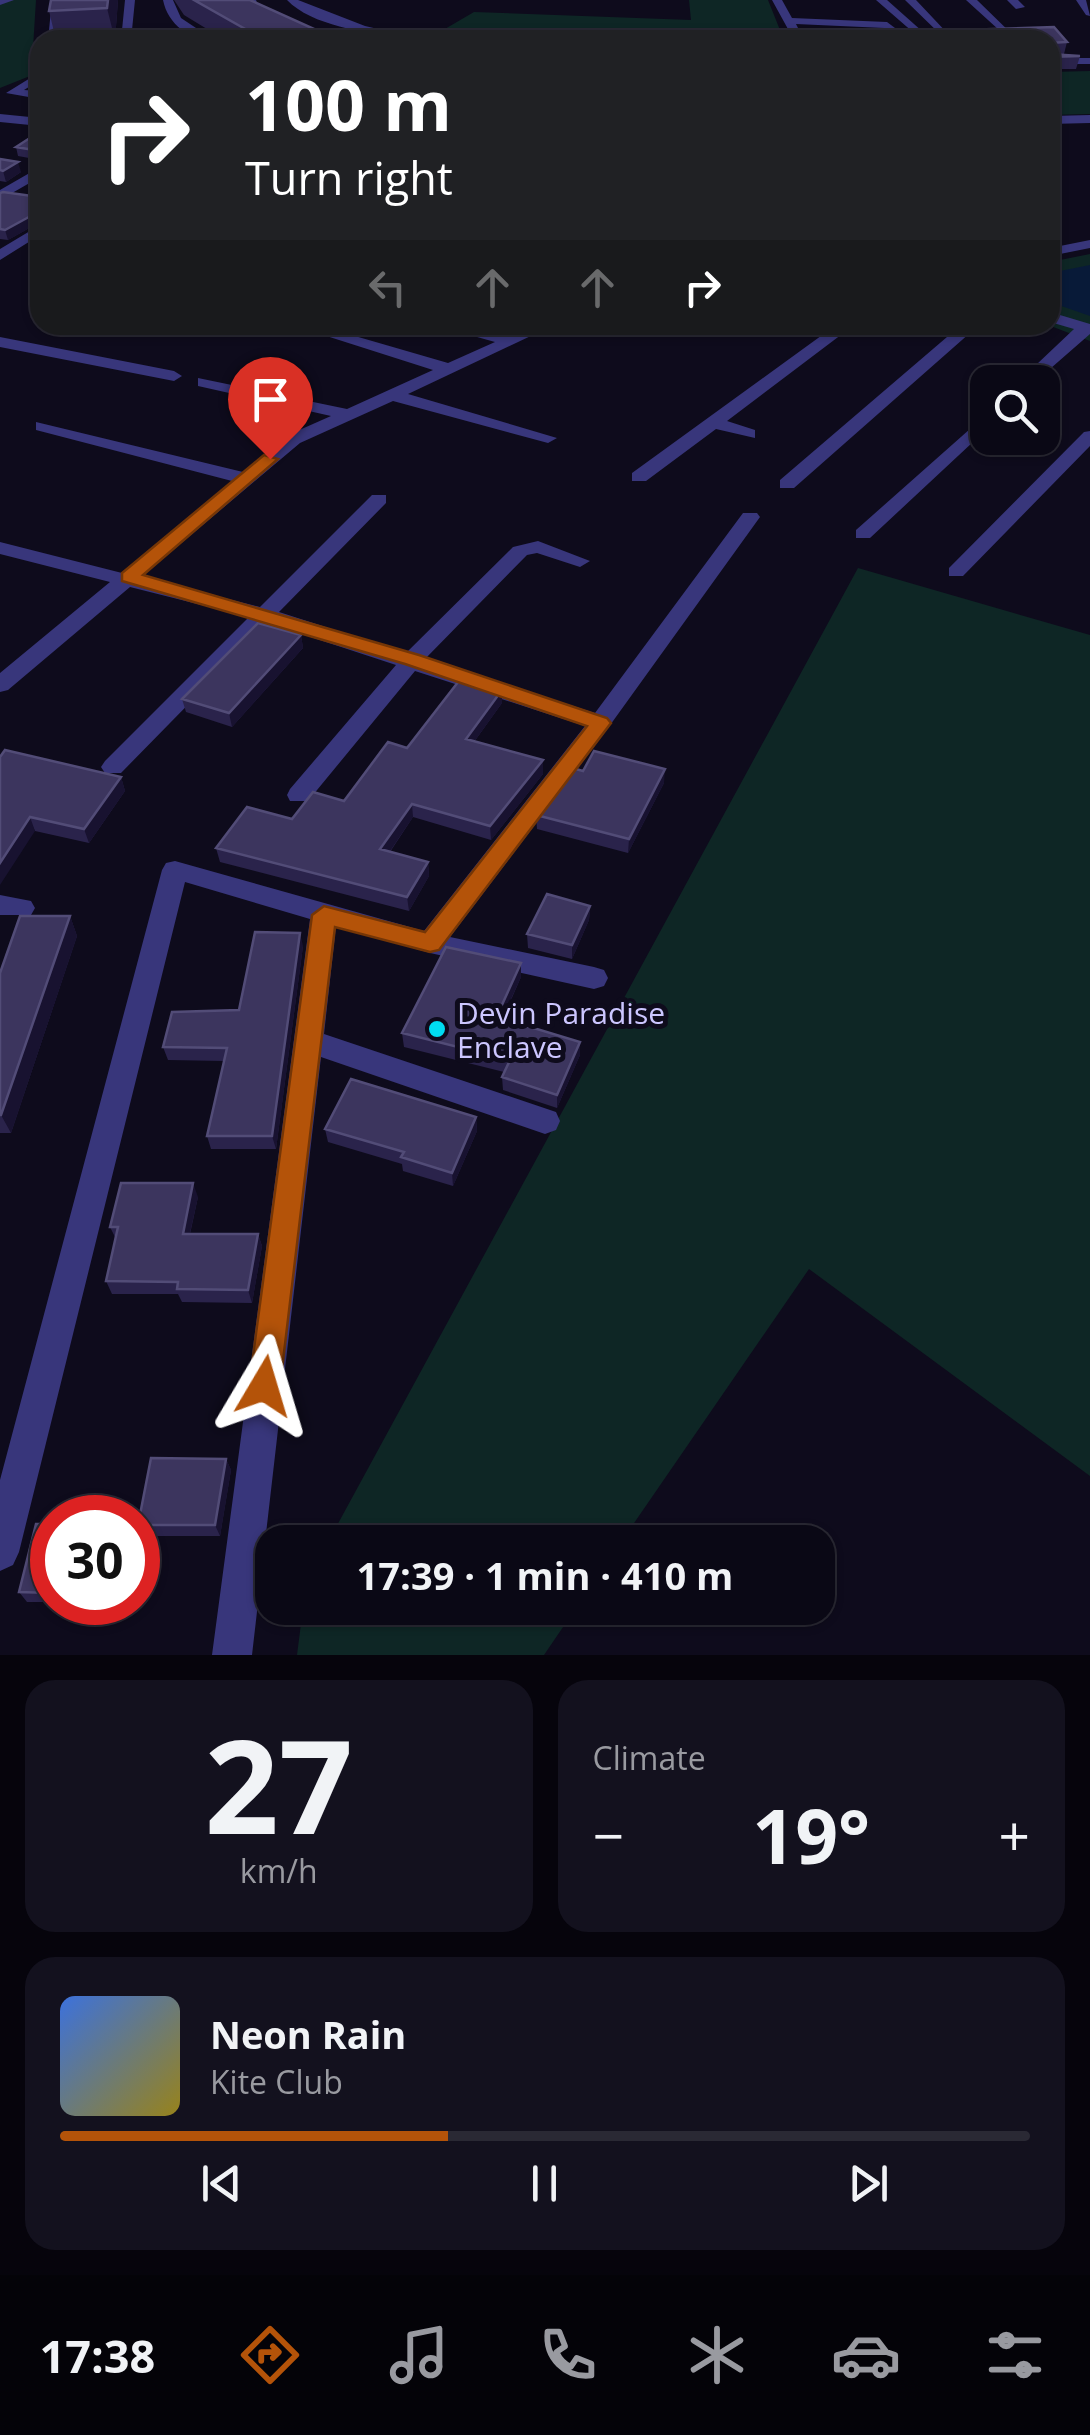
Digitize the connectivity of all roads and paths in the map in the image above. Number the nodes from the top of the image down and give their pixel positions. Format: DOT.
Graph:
graph roads {
  1 [pos="9,0"];
  2 [pos="57,0"];
  3 [pos="130,0"];
  4 [pos="168,0"];
  5 [pos="251,0"];
  6 [pos="292,0"];
  7 [pos="777,0"];
  8 [pos="881,0"];
  9 [pos="910,0"];
  10 [pos="971,0"];
  11 [pos="1081,0"];
  12 [pos="0,2"];
  13 [pos="1090,13"];
  14 [pos="787,21"];
  15 [pos="54,30"];
  16 [pos="127,30"];
  17 [pos="191,30"];
  18 [pos="293,30"];
  19 [pos="369,30"];
  20 [pos="792,30"];
  21 [pos="894,30"];
  22 [pos="917,30"];
  23 [pos="942,30"];
  24 [pos="1005,30"];
  25 [pos="1090,61"];
  26 [pos="1060,62"];
  27 [pos="30,81"];
  28 [pos="30,95"];
  29 [pos="0,118"];
  30 [pos="1090,118"];
  31 [pos="1060,120"];
  32 [pos="30,121"];
  33 [pos="13,164"];
  34 [pos="30,167"];
  35 [pos="30,176"];
  36 [pos="0,196"];
  37 [pos="30,234"];
  38 [pos="1090,244"];
  39 [pos="7,245"];
  40 [pos="1060,250"];
  41 [pos="0,256"];
  42 [pos="1060,320"];
  43 [pos="1087,329"];
  44 [pos="334,335"];
  45 [pos="482,335"];
  46 [pos="525,335"];
  47 [pos="832,335"];
  48 [pos="959,335"];
  49 [pos="0,342"];
  50 [pos="510,342"];
  51 [pos="1046,365"];
  52 [pos="449,369"];
  53 [pos="174,376"];
  54 [pos="204,382"];
  55 [pos="392,395"];
  56 [pos="348,414"];
  57 [pos="714,422"];
  58 [pos="42,426"];
  59 [pos="748,434"];
  60 [pos="970,435"];
  61 [pos="1090,436"];
  62 [pos="548,438"];
  63 [pos="639,477"];
  64 [pos="246,479"];
  65 [pos="787,484"];
  66 [pos="379,499"];
  67 [pos="750,518"];
  68 [pos="864,534"];
  69 [pos="0,548"];
  70 [pos="580,561"];
  71 [pos="956,572"];
  72 [pos="129,577"];
  73 [pos="262,614"];
  74 [pos="412,660"];
  75 [pos="0,686"];
  76 [pos="600,723"];
  77 [pos="113,768"];
  78 [pos="299,795"];
  79 [pos="324,915"];
  80 [pos="430,943"];
  81 [pos="594,978"];
  82 [pos="307,1040"];
  83 [pos="545,1120"];
  84 [pos="0,1552"];
  85 [pos="232,1655"];
  1 -- 12 [label="street"];
  2 -- 15 [label="street"];
  3 -- 16 [label="street"];
  4 -- 17 [label="street"];
  5 -- 18 [label="street"];
  6 -- 19 [label="street"];
  7 -- 14 [label="street"];
  8 -- 22 [label="street"];
  9 -- 23 [label="street"];
  10 -- 24 [label="street"];
  11 -- 13 [label="street"];
  14 -- 20 [label="street"];
  14 -- 21 [label="street"];
  25 -- 26 [label="street"];
  27 -- 28 [label="street"];
  29 -- 32 [label="street"];
  30 -- 31 [label="street"];
  33 -- 34 [label="street"];
  35 -- 36 [label="street"];
  37 -- 39 [label="street"];
  38 -- 40 [label="street"];
  39 -- 41 [label="street"];
  42 -- 43 [label="street"];
  43 -- 51 [label="street"];
  44 -- 52 [label="street"];
  45 -- 50 [label="street"];
  46 -- 50 [label="street"];
  47 -- 57 [label="street"];
  48 -- 65 [label="street"];
  49 -- 53 [label="street"];
  50 -- 52 [label="street"];
  52 -- 55 [label="street"];
  54 -- 56 [label="street"];
  55 -- 56 [label="street"];
  55 -- 62 [label="street"];
  56 -- 64 [label="street"];
  57 -- 59 [label="street"];
  57 -- 63 [label="street"];
  58 -- 64 [label="street"];
  60 -- 68 [label="street"];
  61 -- 71 [label="street"];
  64 -- 72 [label="street"];
  66 -- 73 [label="street"];
  67 -- 76 [label="street"];
  69 -- 72 [label="street"];
  70 -- 74 [label="street"];
  72 -- 73 [label="street"];
  72 -- 75 [label="street"];
  73 -- 74 [label="street"];
  73 -- 77 [label="street"];
  74 -- 76 [label="street"];
  74 -- 78 [label="street"];
  76 -- 80 [label="street"];
  79 -- 80 [label="street"];
  79 -- 82 [label="street"];
  79 -- 84 [label="street"];
  80 -- 81 [label="street"];
  82 -- 83 [label="street"];
  82 -- 85 [label="street"];
}
